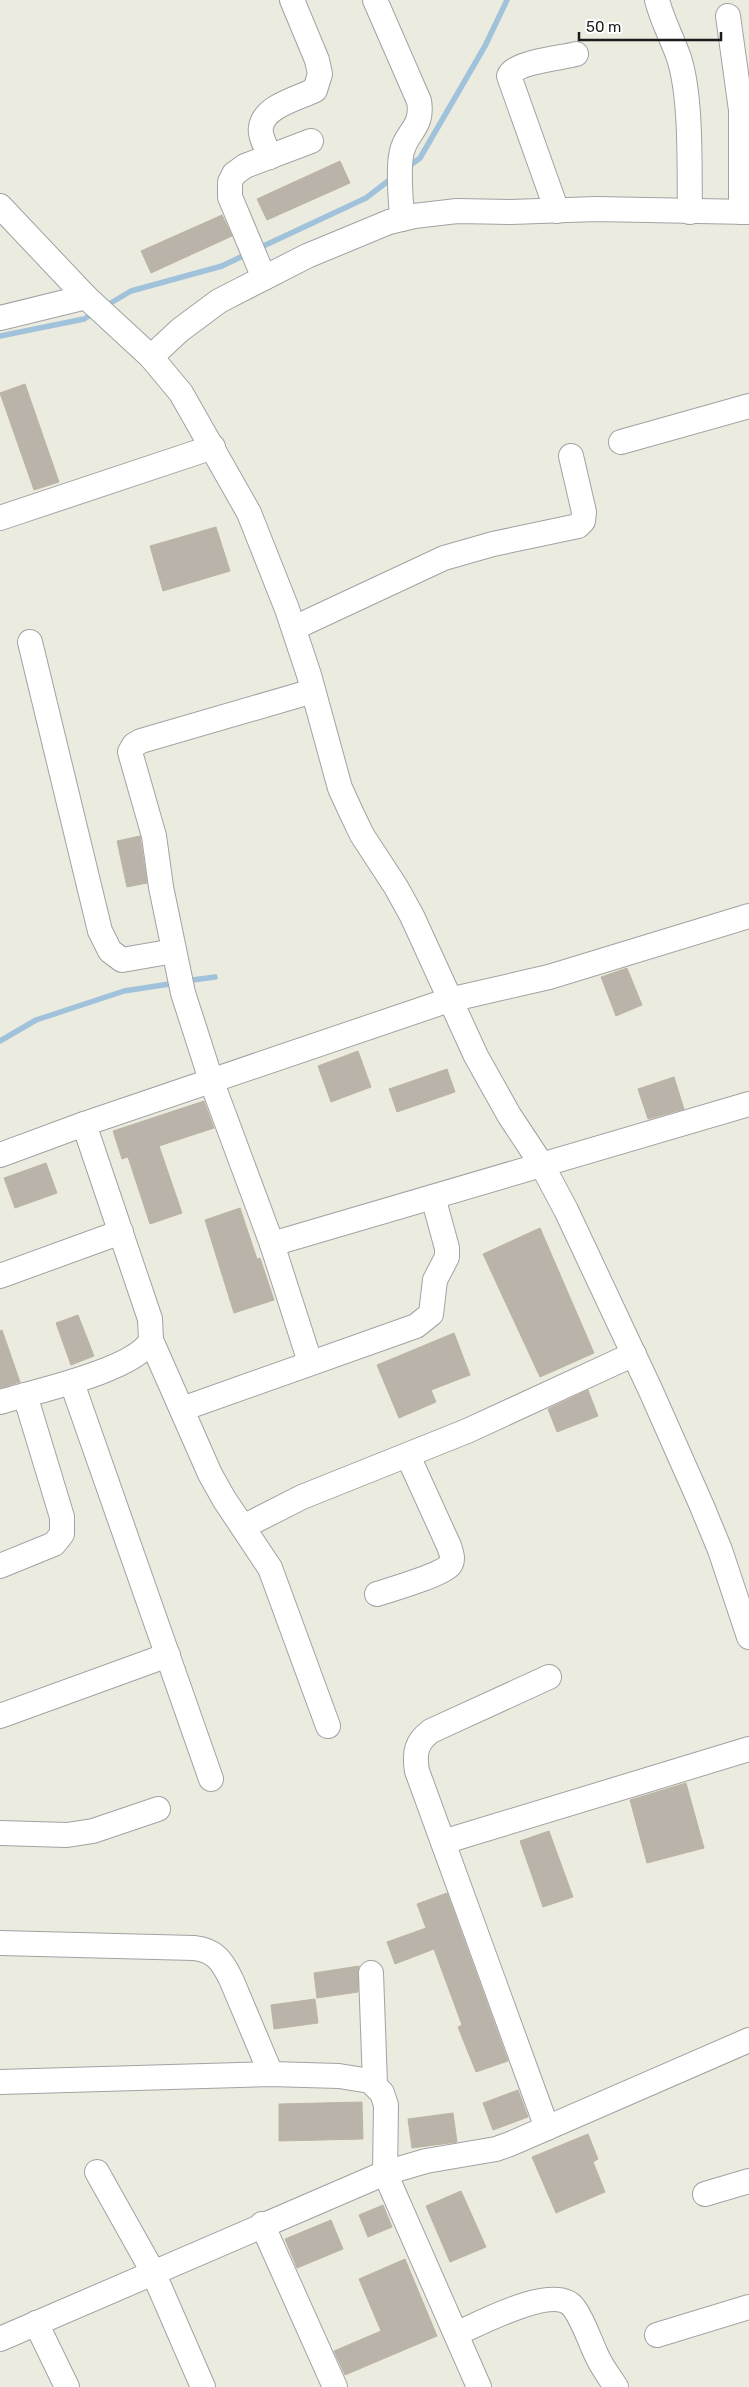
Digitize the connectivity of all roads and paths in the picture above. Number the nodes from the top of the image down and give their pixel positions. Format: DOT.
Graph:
graph roads {
  1 [pos="292,0"];
  2 [pos="375,0"];
  3 [pos="656,0"];
  4 [pos="728,16"];
  5 [pos="576,54"];
  6 [pos="311,141"];
  7 [pos="270,157"];
  8 [pos="0,206"];
  9 [pos="556,211"];
  10 [pos="690,212"];
  11 [pos="745,212"];
  12 [pos="402,219"];
  13 [pos="257,260"];
  14 [pos="95,305"];
  15 [pos="0,318"];
  16 [pos="151,358"];
  17 [pos="749,406"];
  18 [pos="621,442"];
  19 [pos="212,447"];
  20 [pos="571,456"];
  21 [pos="0,518"];
  22 [pos="294,628"];
  23 [pos="30,642"];
  24 [pos="313,691"];
  25 [pos="749,916"];
  26 [pos="176,960"];
  27 [pos="449,1000"];
  28 [pos="211,1080"];
  29 [pos="749,1104"];
  30 [pos="84,1124"];
  31 [pos="0,1155"];
  32 [pos="542,1165"];
  33 [pos="433,1197"];
  34 [pos="121,1232"];
  35 [pos="272,1244"];
  36 [pos="0,1276"];
  37 [pos="151,1340"];
  38 [pos="634,1354"];
  39 [pos="310,1362"];
  40 [pos="72,1383"];
  41 [pos="25,1395"];
  42 [pos="0,1402"];
  43 [pos="182,1409"];
  44 [pos="408,1456"];
  45 [pos="243,1527"];
  46 [pos="0,1566"];
  47 [pos="377,1594"];
  48 [pos="742,1597"];
  49 [pos="749,1638"];
  50 [pos="168,1656"];
  51 [pos="549,1678"];
  52 [pos="0,1716"];
  53 [pos="328,1726"];
  54 [pos="749,1749"];
  55 [pos="211,1780"];
  56 [pos="158,1809"];
  57 [pos="0,1833"];
  58 [pos="443,1842"];
  59 [pos="0,1943"];
  60 [pos="371,1973"];
  61 [pos="749,2040"];
  62 [pos="271,2074"];
  63 [pos="0,2082"];
  64 [pos="375,2084"];
  65 [pos="547,2128"];
  66 [pos="97,2172"];
  67 [pos="385,2173"];
  68 [pos="749,2181"];
  69 [pos="705,2194"];
  70 [pos="262,2224"];
  71 [pos="153,2272"];
  72 [pos="749,2307"];
  73 [pos="36,2324"];
  74 [pos="456,2334"];
  75 [pos="657,2335"];
  76 [pos="0,2339"];
  77 [pos="67,2387"];
  78 [pos="203,2387"];
  79 [pos="336,2387"];
  80 [pos="479,2387"];
  81 [pos="616,2387"];
  1 -- 7 [label="street"];
  2 -- 12 [label="street"];
  3 -- 10 [label="street"];
  4 -- 11 [label="street"];
  5 -- 9 [label="street"];
  6 -- 7 [label="street"];
  7 -- 13 [label="street"];
  8 -- 14 [label="street"];
  9 -- 10 [label="street"];
  9 -- 12 [label="street"];
  10 -- 11 [label="street"];
  12 -- 13 [label="street"];
  13 -- 16 [label="street"];
  14 -- 15 [label="street"];
  14 -- 16 [label="street"];
  16 -- 19 [label="street"];
  17 -- 18 [label="street"];
  19 -- 21 [label="street"];
  19 -- 22 [label="street"];
  20 -- 22 [label="street"];
  22 -- 24 [label="street"];
  23 -- 26 [label="street"];
  24 -- 26 [label="street"];
  24 -- 27 [label="street"];
  25 -- 27 [label="street"];
  26 -- 28 [label="street"];
  27 -- 28 [label="street"];
  27 -- 32 [label="street"];
  28 -- 30 [label="street"];
  28 -- 35 [label="street"];
  29 -- 32 [label="street"];
  30 -- 31 [label="street"];
  30 -- 34 [label="street"];
  32 -- 33 [label="street"];
  32 -- 38 [label="street"];
  33 -- 35 [label="street"];
  33 -- 39 [label="street"];
  34 -- 36 [label="street"];
  34 -- 37 [label="street"];
  35 -- 39 [label="street"];
  37 -- 40 [label="street"];
  37 -- 43 [label="street"];
  38 -- 44 [label="street"];
  38 -- 48 [label="street"];
  39 -- 43 [label="street"];
  40 -- 41 [label="street"];
  40 -- 50 [label="street"];
  41 -- 42 [label="street"];
  41 -- 46 [label="street"];
  43 -- 45 [label="street"];
  44 -- 45 [label="street"];
  44 -- 47 [label="street"];
  45 -- 53 [label="street"];
  48 -- 49 [label="street"];
  50 -- 52 [label="street"];
  50 -- 55 [label="street"];
  51 -- 58 [label="street"];
  54 -- 58 [label="street"];
  56 -- 57 [label="street"];
  58 -- 65 [label="street"];
  59 -- 62 [label="street"];
  60 -- 64 [label="street"];
  61 -- 65 [label="street"];
  62 -- 63 [label="street"];
  62 -- 64 [label="street"];
  64 -- 67 [label="street"];
  65 -- 67 [label="street"];
  66 -- 71 [label="street"];
  67 -- 70 [label="street"];
  67 -- 74 [label="street"];
  68 -- 69 [label="street"];
  70 -- 71 [label="street"];
  70 -- 79 [label="street"];
  71 -- 73 [label="street"];
  71 -- 78 [label="street"];
  72 -- 75 [label="street"];
  73 -- 76 [label="street"];
  73 -- 77 [label="street"];
  74 -- 80 [label="street"];
  74 -- 81 [label="street"];
}
